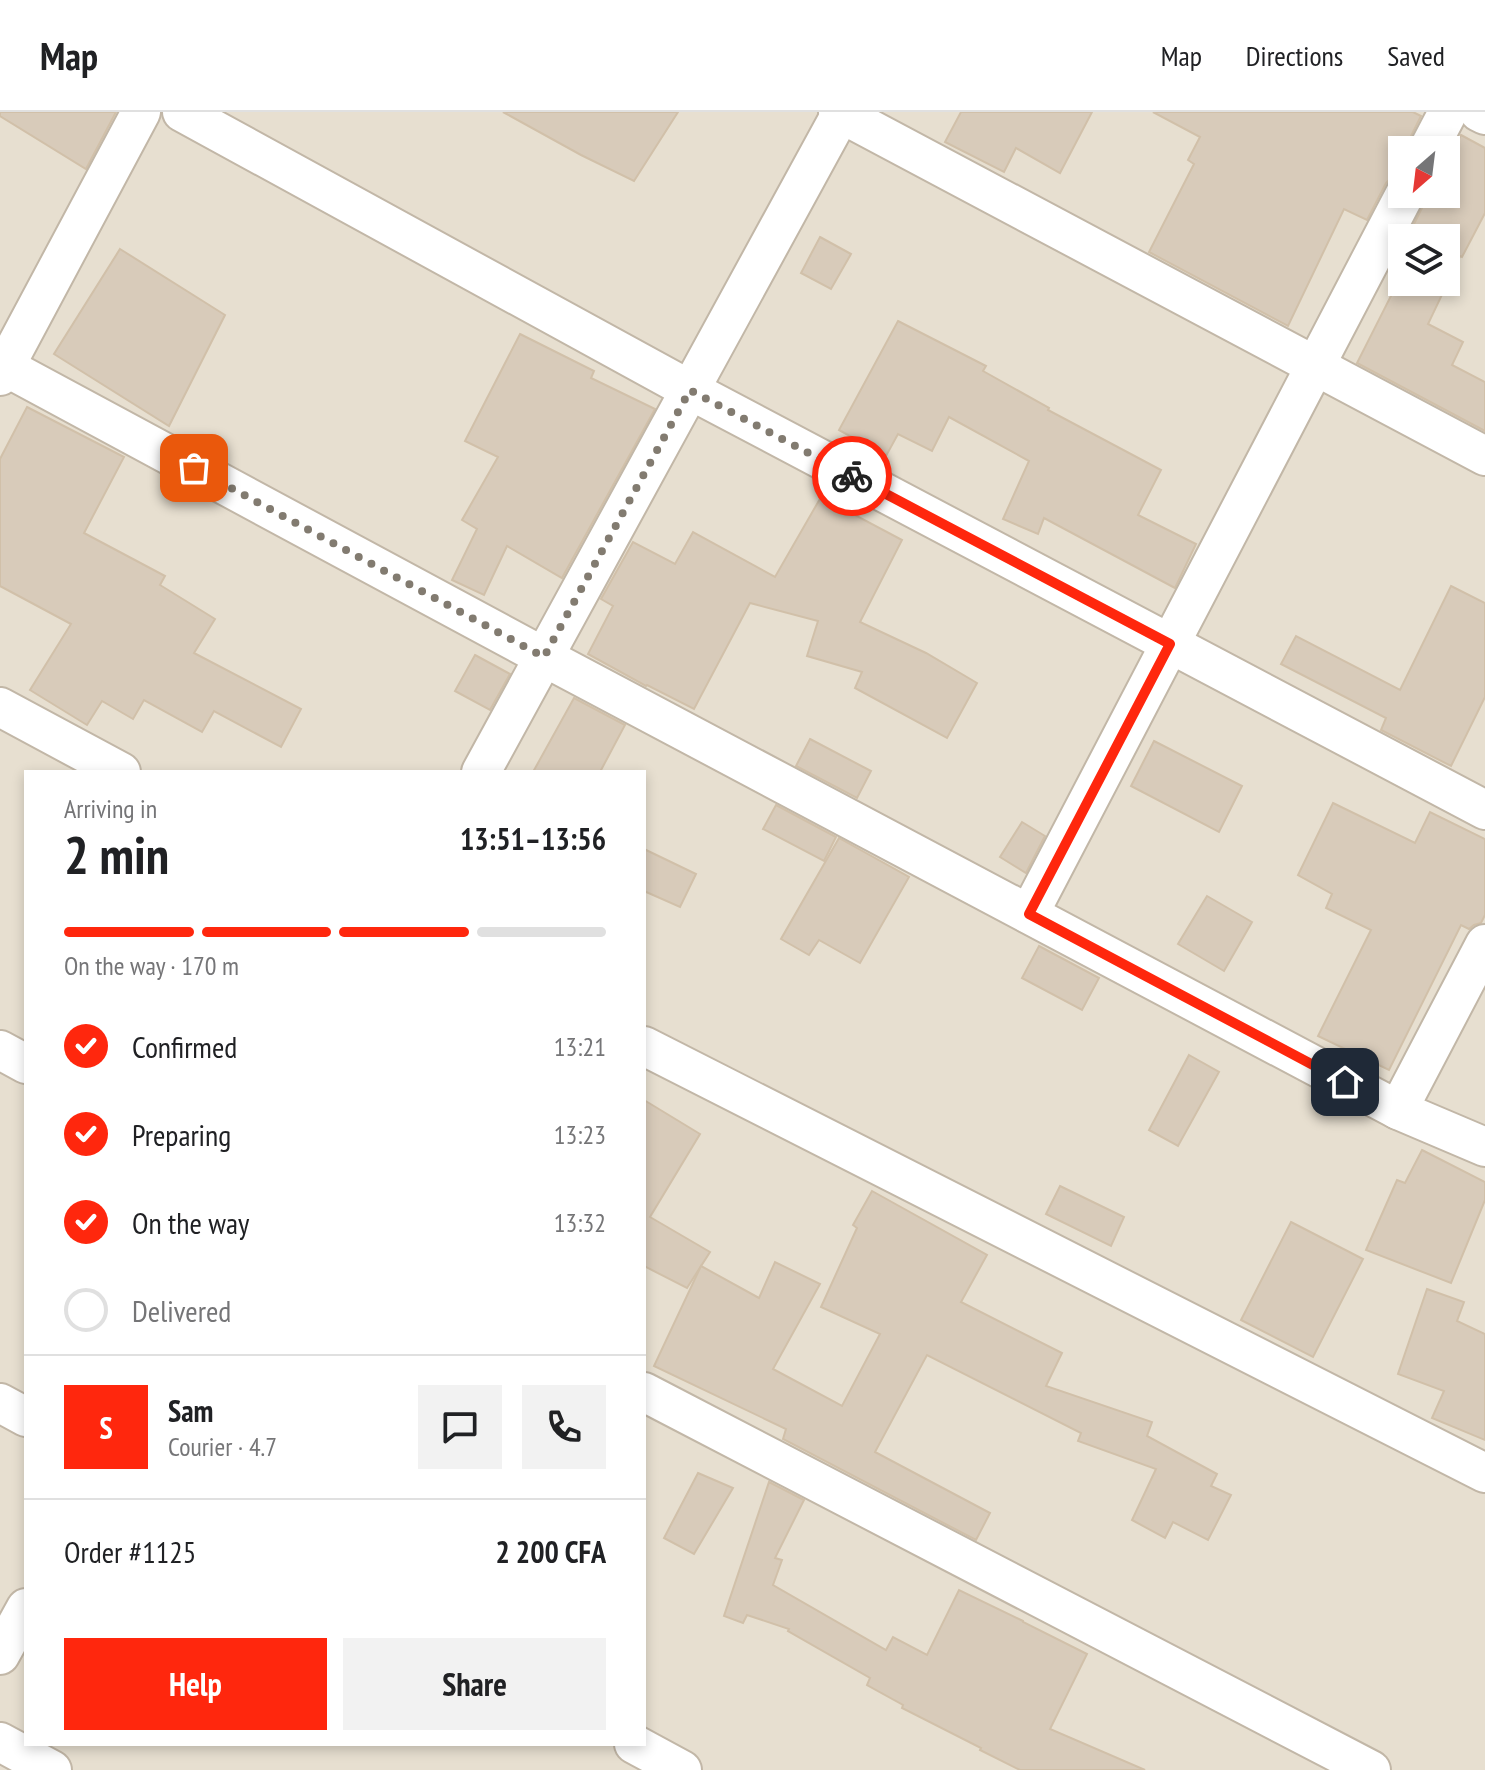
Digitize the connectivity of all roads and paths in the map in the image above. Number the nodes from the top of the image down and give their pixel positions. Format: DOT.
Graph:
graph roads {
  1 [pos="141,112"];
  2 [pos="182,112"];
  3 [pos="1448,112"];
  4 [pos="1479,112"];
  5 [pos="840,113"];
  6 [pos="1485,115"];
  7 [pos="1435,136"];
  8 [pos="1398,208"];
  9 [pos="1315,366"];
  10 [pos="2,369"];
  11 [pos="690,390"];
  12 [pos="1485,456"];
  13 [pos="1170,644"];
  14 [pos="544,657"];
  15 [pos="0,707"];
  16 [pos="117,770"];
  17 [pos="482,770"];
  18 [pos="1485,810"];
  19 [pos="1029,914"];
  20 [pos="1485,944"];
  21 [pos="646,1047"];
  22 [pos="0,1050"];
  23 [pos="24,1063"];
  24 [pos="1398,1110"];
  25 [pos="1485,1147"];
  26 [pos="646,1393"];
  27 [pos="0,1403"];
  28 [pos="24,1416"];
  29 [pos="1485,1473"];
  30 [pos="24,1612"];
  31 [pos="0,1655"];
  32 [pos="0,1742"];
  33 [pos="638,1746"];
  34 [pos="52,1770"];
  35 [pos="682,1770"];
  36 [pos="1371,1770"];
  1 -- 10 [label="street"];
  2 -- 11 [label="street"];
  3 -- 7 [label="street"];
  4 -- 6 [label="street"];
  5 -- 9 [label="street"];
  5 -- 11 [label="street"];
  8 -- 9 [label="street"];
  9 -- 12 [label="street"];
  9 -- 13 [label="street"];
  10 -- 14 [label="street"];
  11 -- 13 [label="street"];
  11 -- 14 [label="street"];
  13 -- 18 [label="street"];
  13 -- 19 [label="street"];
  14 -- 17 [label="street"];
  14 -- 19 [label="street"];
  15 -- 16 [label="street"];
  19 -- 24 [label="street"];
  20 -- 24 [label="street"];
  21 -- 29 [label="street"];
  22 -- 23 [label="street"];
  24 -- 25 [label="street"];
  26 -- 36 [label="street"];
  27 -- 28 [label="street"];
  30 -- 31 [label="street"];
  32 -- 34 [label="street"];
  33 -- 35 [label="street"];
}
